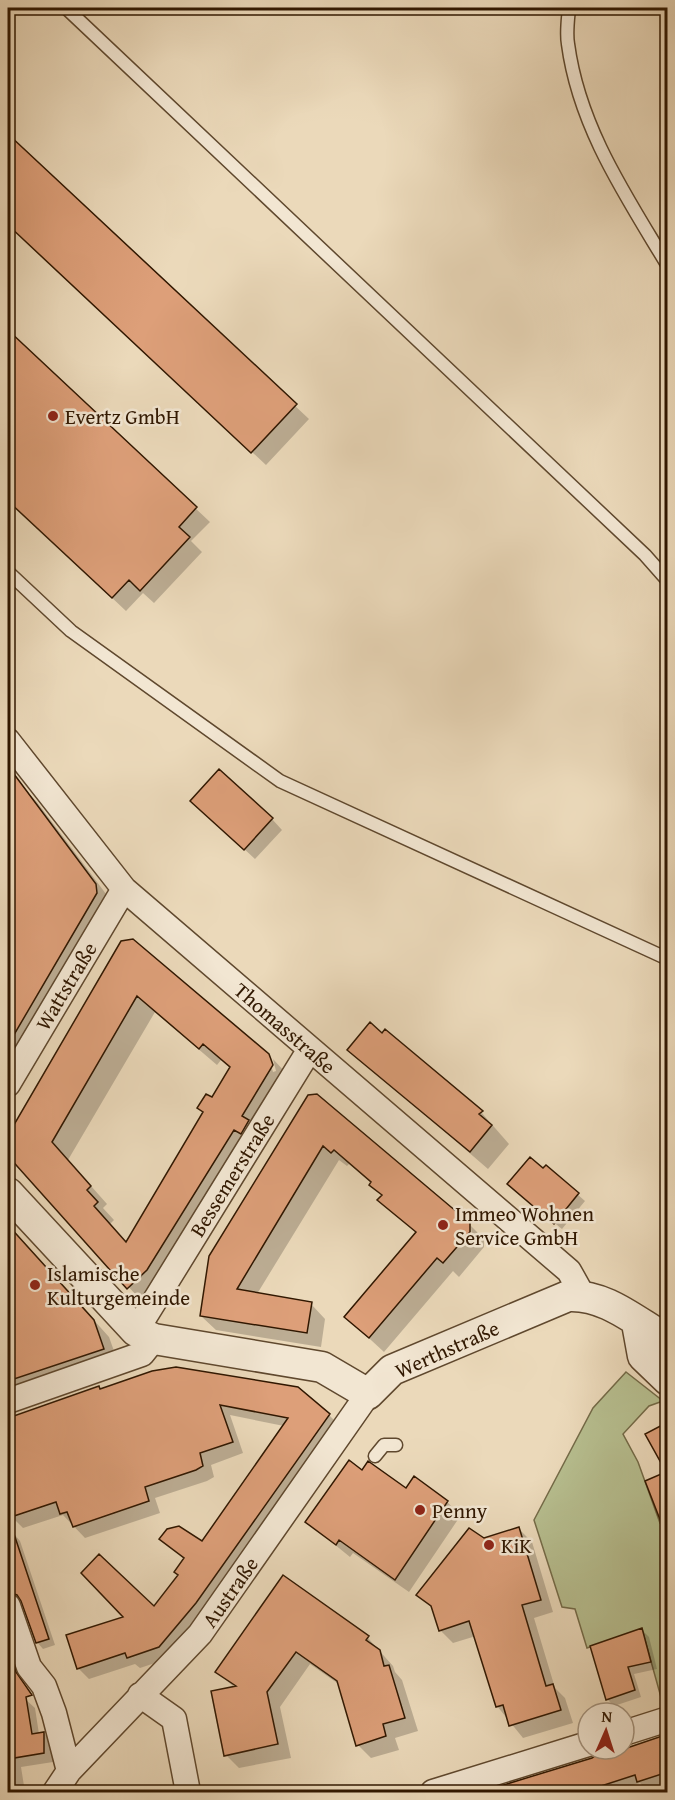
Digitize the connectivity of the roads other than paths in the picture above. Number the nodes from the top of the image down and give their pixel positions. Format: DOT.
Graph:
graph roads {
  1 [pos="66,8"];
  2 [pos="568,8"];
  3 [pos="668,266"];
  4 [pos="8,572"];
  5 [pos="668,581"];
  6 [pos="10,752"];
  7 [pos="124,889"];
  8 [pos="668,959"];
  9 [pos="310,1049"];
  10 [pos="8,1084"];
  11 [pos="8,1192"];
  12 [pos="583,1296"];
  13 [pos="637,1323"];
  14 [pos="145,1335"];
  15 [pos="668,1340"];
  16 [pos="668,1380"];
  17 [pos="368,1394"];
  18 [pos="8,1401"];
  19 [pos="396,1445"];
  20 [pos="375,1456"];
  21 [pos="8,1612"];
  22 [pos="140,1695"];
  23 [pos="668,1719"];
  24 [pos="636,1729"];
  25 [pos="576,1748"];
  26 [pos="69,1771"];
  27 [pos="466,1788"];
  28 [pos="55,1792"];
  29 [pos="188,1792"];
  30 [pos="433,1792"];
  1 -- 5 [label="lane"];
  2 -- 3 [label="lane"];
  4 -- 8 [label="lane"];
  6 -- 7 [label="street, Thomasstraße"];
  7 -- 9 [label="street, Thomasstraße"];
  7 -- 10 [label="street, Wattstraße"];
  9 -- 12 [label="street, Thomasstraße"];
  9 -- 14 [label="street, Bessemerstraße"];
  11 -- 14 [label="street"];
  12 -- 13 [label="street"];
  12 -- 17 [label="street, Werthstraße"];
  13 -- 15 [label="street"];
  13 -- 16 [label="street"];
  14 -- 17 [label="street"];
  14 -- 18 [label="street"];
  17 -- 22 [label="street, Austraße"];
  19 -- 20 [label="lane"];
  21 -- 26 [label="street"];
  22 -- 26 [label="street, Austraße"];
  22 -- 29 [label="street"];
  23 -- 24 [label="street"];
  25 -- 27 [label="street"];
  26 -- 28 [label="street, Austraße"];
  27 -- 30 [label="street"];
}
